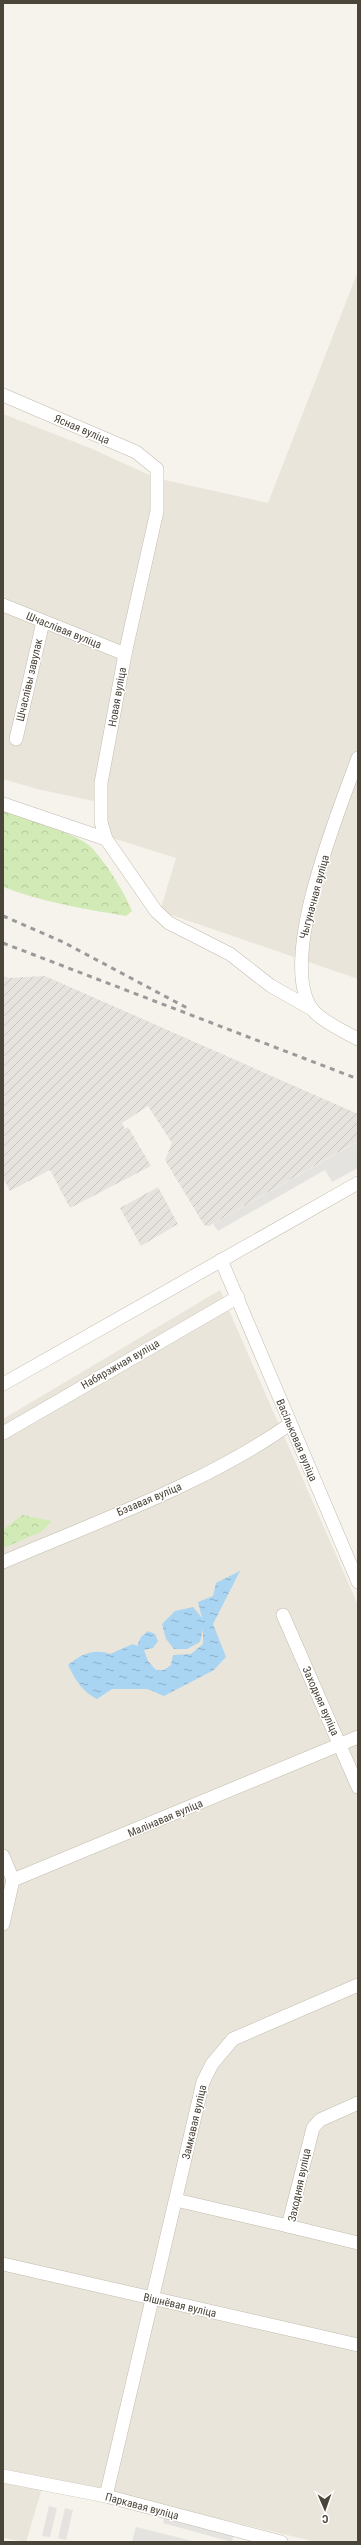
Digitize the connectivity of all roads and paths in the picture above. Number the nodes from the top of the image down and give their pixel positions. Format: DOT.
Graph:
graph roads {
  1 [pos="3,394"];
  2 [pos="157,469"];
  3 [pos="3,605"];
  4 [pos="42,622"];
  5 [pos="125,654"];
  6 [pos="16,738"];
  7 [pos="358,758"];
  8 [pos="3,804"];
  9 [pos="106,839"];
  10 [pos="312,1009"];
  11 [pos="358,1038"];
  12 [pos="358,1183"];
  13 [pos="221,1260"];
  14 [pos="238,1297"];
  15 [pos="3,1384"];
  16 [pos="290,1424"];
  17 [pos="3,1433"];
  18 [pos="3,1562"];
  19 [pos="358,1582"];
  20 [pos="283,1615"];
  21 [pos="358,1737"];
  22 [pos="341,1744"];
  23 [pos="358,1787"];
  24 [pos="3,1856"];
  25 [pos="13,1880"];
  26 [pos="3,1924"];
  27 [pos="358,1985"];
  28 [pos="358,2103"];
  29 [pos="176,2200"];
  30 [pos="288,2226"];
  31 [pos="358,2243"];
  32 [pos="3,2264"];
  33 [pos="152,2299"];
  34 [pos="358,2344"];
  35 [pos="3,2476"];
  36 [pos="106,2496"];
  37 [pos="281,2542"];
  1 -- 2 [label="street, Ясная вуліца"];
  2 -- 5 [label="street, Новая вуліца"];
  3 -- 4 [label="street, Шчаслівая вуліца"];
  4 -- 5 [label="street, Шчаслівая вуліца"];
  4 -- 6 [label="street, Шчаслівы завулак"];
  5 -- 9 [label="street, Новая вуліца"];
  7 -- 10 [label="street, Чыгуначная вуліца"];
  8 -- 9 [label="street"];
  9 -- 10 [label="street, Новая вуліца"];
  10 -- 11 [label="street"];
  12 -- 13 [label="street"];
  13 -- 14 [label="street, Васільковая вуліца"];
  13 -- 15 [label="street"];
  14 -- 16 [label="street, Васільковая вуліца"];
  14 -- 17 [label="street, Набярэжная вуліца"];
  16 -- 18 [label="street, Бэзавая вуліца"];
  16 -- 19 [label="street, Васільковая вуліца"];
  20 -- 22 [label="street, Заходняя вуліца"];
  21 -- 22 [label="street, Малінавая вуліца"];
  22 -- 23 [label="street, Заходняя вуліца"];
  22 -- 25 [label="street, Малінавая вуліца"];
  24 -- 25 [label="street"];
  25 -- 26 [label="street"];
  27 -- 29 [label="street, Замкавая вуліца"];
  28 -- 30 [label="street, Заходняя вуліца"];
  29 -- 30 [label="street"];
  29 -- 33 [label="street, Замкавая вуліца"];
  30 -- 31 [label="street, Заходняя вуліца"];
  32 -- 33 [label="street, Вішнёвая вуліца"];
  33 -- 34 [label="street, Вішнёвая вуліца"];
  33 -- 36 [label="street, Замкавая вуліца"];
  35 -- 36 [label="street, Паркавая вуліца"];
  36 -- 37 [label="street, Паркавая вуліца"];
}
